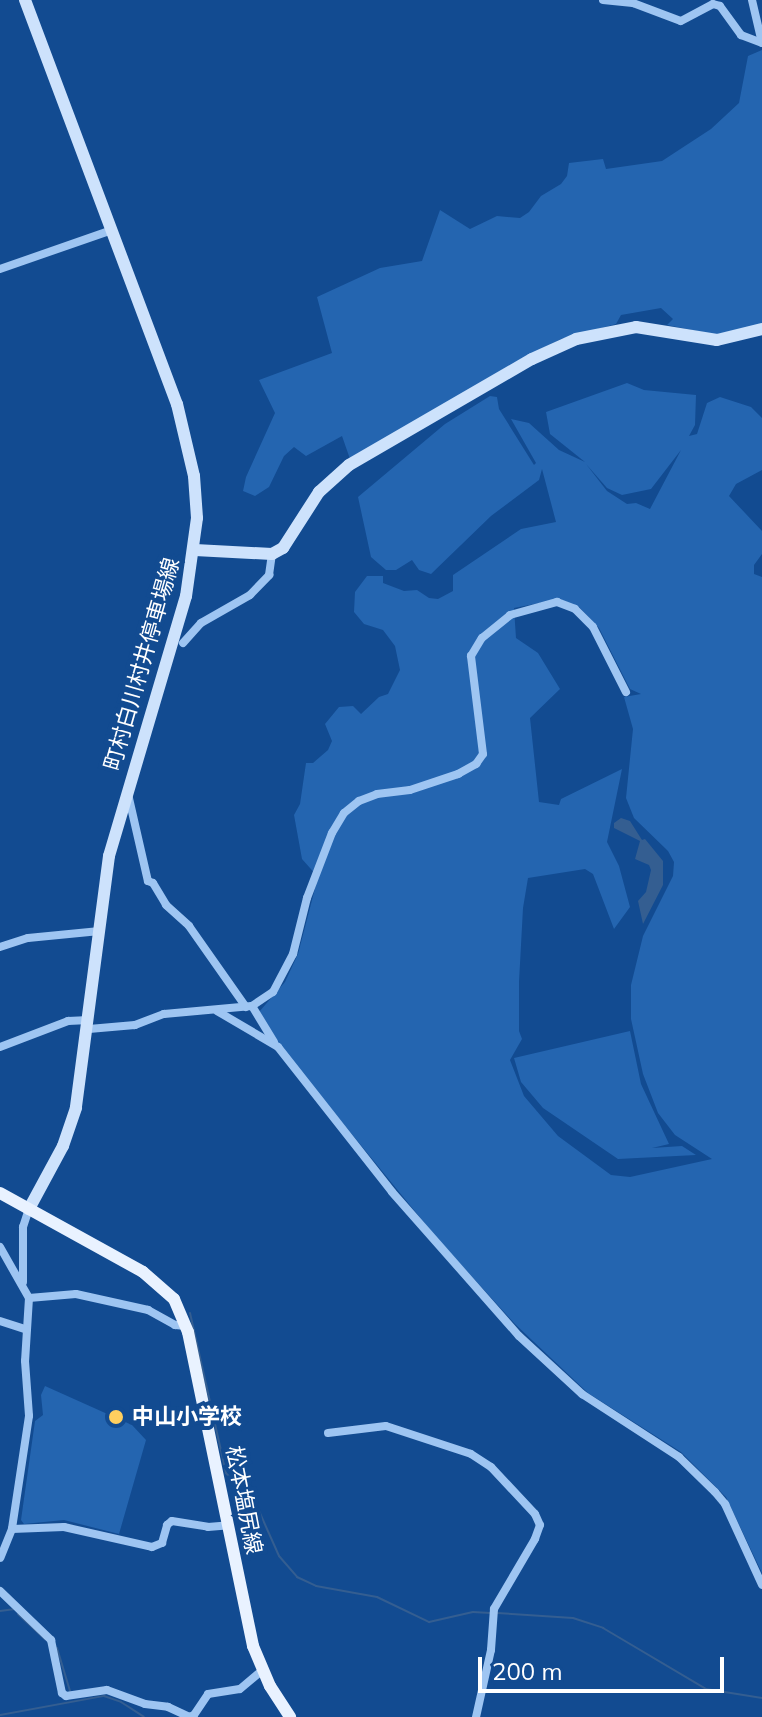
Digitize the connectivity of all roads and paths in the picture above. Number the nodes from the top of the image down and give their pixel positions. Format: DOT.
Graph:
graph roads {
  1 [pos="25,0"];
  2 [pos="603,0"];
  3 [pos="752,0"];
  4 [pos="762,43"];
  5 [pos="112,230"];
  6 [pos="0,269"];
  7 [pos="762,329"];
  8 [pos="195,550"];
  9 [pos="272,554"];
  10 [pos="183,643"];
  11 [pos="626,692"];
  12 [pos="127,787"];
  13 [pos="100,931"];
  14 [pos="0,947"];
  15 [pos="249,1006"];
  16 [pos="216,1011"];
  17 [pos="89,1025"];
  18 [pos="0,1047"];
  19 [pos="278,1047"];
  20 [pos="0,1193"];
  21 [pos="29,1209"];
  22 [pos="0,1247"];
  23 [pos="23,1283"];
  24 [pos="29,1298"];
  25 [pos="0,1321"];
  26 [pos="186,1326"];
  27 [pos="27,1330"];
  28 [pos="328,1433"];
  29 [pos="229,1525"];
  30 [pos="12,1529"];
  31 [pos="0,1558"];
  32 [pos="762,1585"];
  33 [pos="0,1591"];
  34 [pos="263,1670"];
  35 [pos="290,1717"];
  36 [pos="476,1717"];
  1 -- 5 [label="main road, 町村白川村井停車場線"];
  2 -- 4 [label="street"];
  3 -- 4 [label="street"];
  5 -- 6 [label="street"];
  5 -- 8 [label="main road, 町村白川村井停車場線"];
  7 -- 9 [label="main road"];
  8 -- 9 [label="main road"];
  8 -- 12 [label="main road, 町村白川村井停車場線"];
  9 -- 10 [label="street"];
  11 -- 15 [label="street"];
  12 -- 13 [label="main road, 町村白川村井停車場線"];
  12 -- 15 [label="street"];
  13 -- 14 [label="street"];
  13 -- 17 [label="main road, 町村白川村井停車場線"];
  15 -- 16 [label="street"];
  15 -- 19 [label="street"];
  16 -- 17 [label="street"];
  16 -- 19 [label="street"];
  17 -- 18 [label="street"];
  17 -- 21 [label="main road, 町村白川村井停車場線"];
  19 -- 32 [label="street"];
  20 -- 21 [label="main road, 松本塩尻線"];
  21 -- 23 [label="street"];
  21 -- 26 [label="main road, 松本塩尻線"];
  22 -- 23 [label="street"];
  23 -- 24 [label="street"];
  24 -- 26 [label="street"];
  24 -- 27 [label="street"];
  25 -- 27 [label="street"];
  26 -- 29 [label="main road, 松本塩尻線"];
  27 -- 30 [label="street"];
  28 -- 36 [label="street"];
  29 -- 30 [label="street"];
  29 -- 34 [label="main road, 松本塩尻線"];
  30 -- 31 [label="street"];
  33 -- 34 [label="street"];
  34 -- 35 [label="main road, 松本塩尻線"];
}
